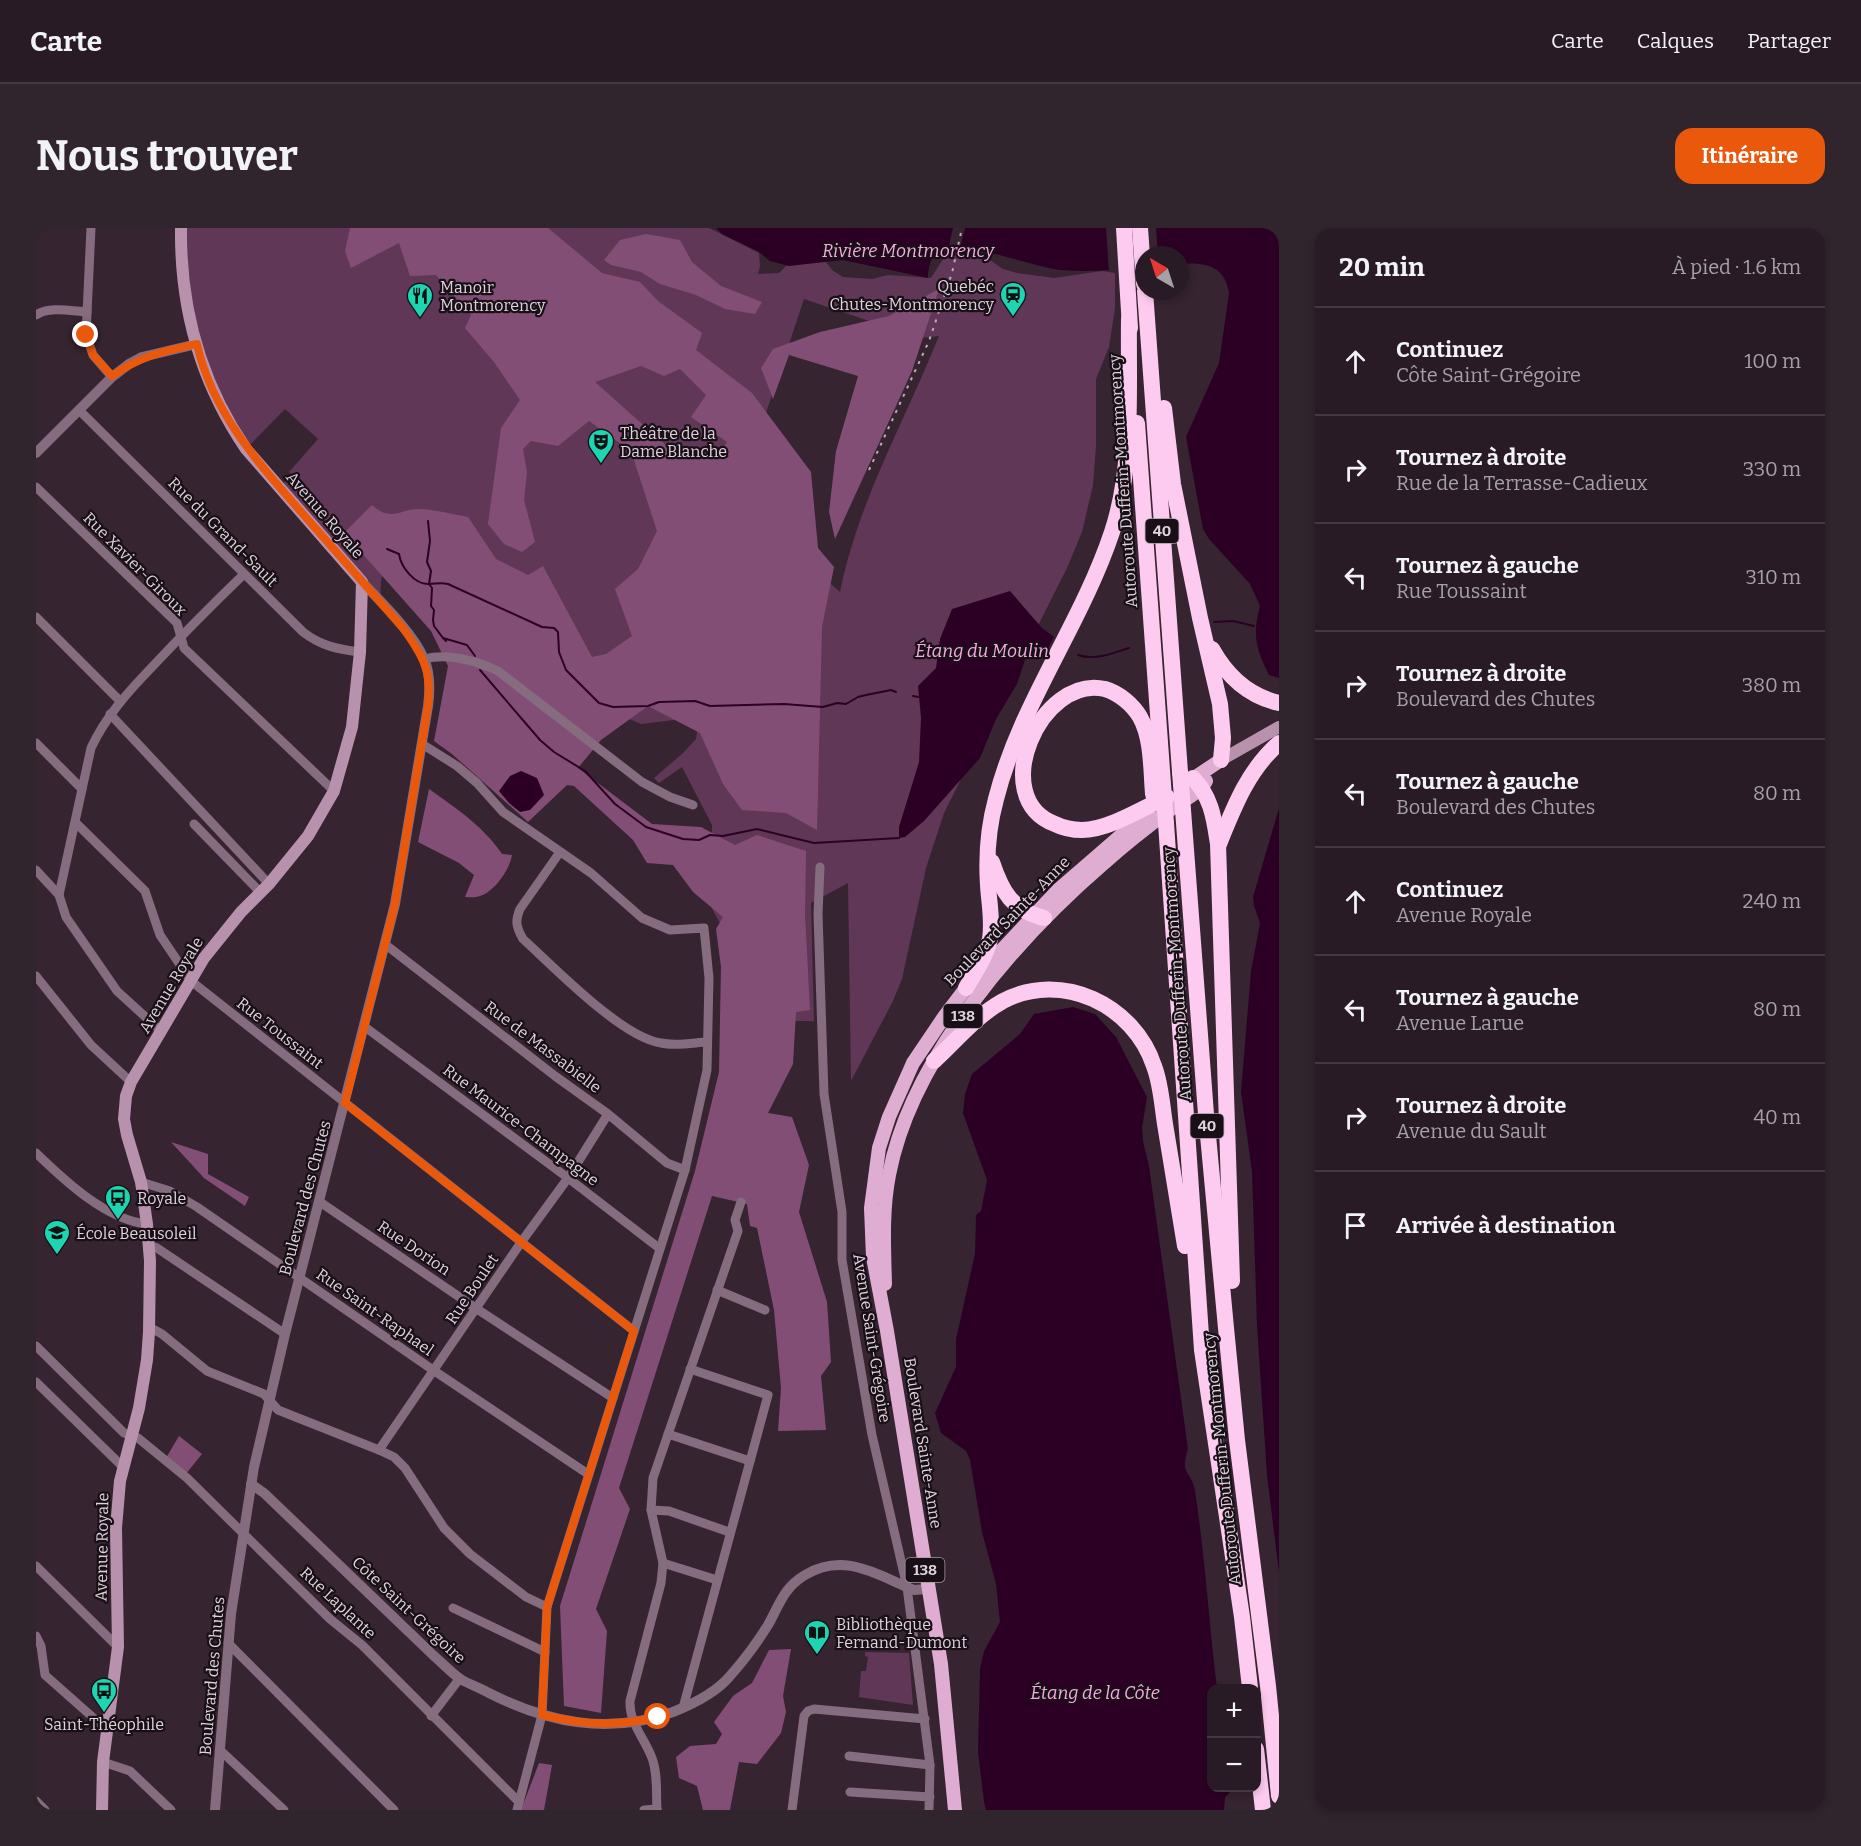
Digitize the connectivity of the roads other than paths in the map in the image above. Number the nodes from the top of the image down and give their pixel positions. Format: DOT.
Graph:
graph roads {
  1 [pos="91,228"];
  2 [pos="181,228"];
  3 [pos="1124,228"];
  4 [pos="1140,228"];
  5 [pos="1140,246"];
  6 [pos="1135,261"];
  7 [pos="1135,296"];
  8 [pos="1147,300"];
  9 [pos="1147,300"];
  10 [pos="87,312"];
  11 [pos="36,315"];
  12 [pos="1129,320"];
  13 [pos="197,344"];
  14 [pos="112,376"];
  15 [pos="79,410"];
  16 [pos="36,453"];
  17 [pos="36,487"];
  18 [pos="244,574"];
  19 [pos="362,582"];
  20 [pos="36,617"];
  21 [pos="1200,618"];
  22 [pos="181,636"];
  23 [pos="360,652"];
  24 [pos="424,659"];
  25 [pos="120,701"];
  26 [pos="1279,703"];
  27 [pos="110,714"];
  28 [pos="1279,727"];
  29 [pos="36,743"];
  30 [pos="1279,743"];
  31 [pos="422,744"];
  32 [pos="1221,760"];
  33 [pos="1192,779"];
  34 [pos="82,789"];
  35 [pos="334,791"];
  36 [pos="1161,792"];
  37 [pos="693,804"];
  38 [pos="76,823"];
  39 [pos="194,824"];
  40 [pos="1218,844"];
  41 [pos="987,847"];
  42 [pos="560,852"];
  43 [pos="820,867"];
  44 [pos="36,870"];
  45 [pos="264,888"];
  46 [pos="59,895"];
  47 [pos="1038,917"];
  48 [pos="386,945"];
  49 [pos="36,976"];
  50 [pos="191,981"];
  51 [pos="966,988"];
  52 [pos="364,1027"];
  53 [pos="162,1032"];
  54 [pos="706,1042"];
  55 [pos="934,1061"];
  56 [pos="131,1082"];
  57 [pos="345,1103"];
  58 [pos="608,1114"];
  59 [pos="36,1153"];
  60 [pos="685,1170"];
  61 [pos="568,1178"];
  62 [pos="141,1182"];
  63 [pos="320,1202"];
  64 [pos="741,1202"];
  65 [pos="147,1224"];
  66 [pos="522,1241"];
  67 [pos="149,1245"];
  68 [pos="659,1248"];
  69 [pos="300,1277"];
  70 [pos="717,1290"];
  71 [pos="477,1310"];
  72 [pos="765,1310"];
  73 [pos="149,1327"];
  74 [pos="634,1331"];
  75 [pos="887,1331"];
  76 [pos="285,1334"];
  77 [pos="36,1346"];
  78 [pos="1202,1350"];
  79 [pos="690,1369"];
  80 [pos="433,1371"];
  81 [pos="36,1382"];
  82 [pos="613,1398"];
  83 [pos="269,1400"];
  84 [pos="668,1434"];
  85 [pos="130,1436"];
  86 [pos="1237,1440"];
  87 [pos="380,1449"];
  88 [pos="750,1461"];
  89 [pos="123,1467"];
  90 [pos="588,1474"];
  91 [pos="251,1484"];
  92 [pos="651,1510"];
  93 [pos="729,1532"];
  94 [pos="243,1533"];
  95 [pos="663,1563"];
  96 [pos="36,1566"];
  97 [pos="717,1580"];
  98 [pos="907,1587"];
  99 [pos="928,1589"];
  100 [pos="547,1607"];
  101 [pos="453,1608"];
  102 [pos="36,1636"];
  103 [pos="228,1643"];
  104 [pos="118,1647"];
  105 [pos="545,1652"];
  106 [pos="41,1675"];
  107 [pos="460,1678"];
  108 [pos="1249,1684"];
  109 [pos="683,1708"];
  110 [pos="542,1715"];
  111 [pos="431,1716"];
  112 [pos="925,1719"];
  113 [pos="633,1723"];
  114 [pos="106,1729"];
  115 [pos="221,1751"];
  116 [pos="849,1756"];
  117 [pos="103,1762"];
  118 [pos="930,1765"];
  119 [pos="1279,1789"];
  120 [pos="1261,1790"];
  121 [pos="850,1792"];
  122 [pos="1255,1792"];
  123 [pos="930,1797"];
  124 [pos="36,1801"];
  125 [pos="518,1806"];
  126 [pos="45,1810"];
  127 [pos="102,1810"];
  128 [pos="171,1810"];
  129 [pos="215,1810"];
  130 [pos="284,1810"];
  131 [pos="394,1810"];
  132 [pos="644,1810"];
  133 [pos="657,1810"];
  134 [pos="792,1810"];
  135 [pos="929,1810"];
  136 [pos="955,1810"];
  137 [pos="1257,1810"];
  138 [pos="1263,1810"];
  1 -- 10 [label="street"];
  2 -- 13 [label="main road, Avenue Royale"];
  3 -- 6 [label="highway"];
  4 -- 5 [label="highway"];
  7 -- 12 [label="highway, Autoroute Dufferin-Montmorency"];
  8 -- 21 [label="highway"];
  9 -- 33 [label="highway, Autoroute Dufferin-Montmorency / 40"];
  10 -- 11 [label="street"];
  10 -- 14 [label="street"];
  12 -- 36 [label="highway, Autoroute Dufferin-Montmorency / 40"];
  12 -- 41 [label="highway"];
  13 -- 14 [label="street"];
  13 -- 19 [label="main road, Avenue Royale"];
  14 -- 15 [label="street"];
  15 -- 16 [label="street"];
  15 -- 18 [label="street, Rue du Grand-Sault"];
  17 -- 22 [label="street, Rue Xavier-Giroux"];
  18 -- 22 [label="street"];
  18 -- 23 [label="street, Rue du Grand-Sault"];
  19 -- 23 [label="main road, Avenue Royale"];
  19 -- 24 [label="street, Boulevard des Chutes"];
  20 -- 25 [label="street"];
  21 -- 26 [label="highway"];
  21 -- 32 [label="highway"];
  22 -- 25 [label="street"];
  22 -- 35 [label="street, Rue Xavier-Giroux"];
  23 -- 35 [label="main road, Avenue Royale"];
  24 -- 31 [label="street, Boulevard des Chutes"];
  24 -- 37 [label="street"];
  25 -- 27 [label="street"];
  27 -- 34 [label="street"];
  27 -- 45 [label="street"];
  28 -- 32 [label="main road, Boulevard Sainte-Anne"];
  29 -- 34 [label="street"];
  30 -- 40 [label="highway"];
  31 -- 42 [label="street"];
  31 -- 48 [label="street, Boulevard des Chutes"];
  32 -- 33 [label="main road, Boulevard Sainte-Anne / 138"];
  33 -- 36 [label="main road, Boulevard Sainte-Anne"];
  33 -- 40 [label="highway"];
  33 -- 47 [label="main road, Boulevard Sainte-Anne / 138"];
  33 -- 86 [label="highway, Autoroute Dufferin-Montmorency / 40, bridge"];
  34 -- 38 [label="street"];
  35 -- 45 [label="main road, Avenue Royale"];
  36 -- 36 [label="highway"];
  36 -- 47 [label="main road, Boulevard Sainte-Anne"];
  36 -- 78 [label="highway, Autoroute Dufferin-Montmorency / 40"];
  38 -- 46 [label="street"];
  38 -- 50 [label="street, Rue Toussaint"];
  39 -- 45 [label="street"];
  40 -- 86 [label="highway"];
  41 -- 47 [label="highway"];
  41 -- 51 [label="highway"];
  42 -- 54 [label="street"];
  42 -- 54 [label="street"];
  43 -- 98 [label="street, Avenue Saint-Grégoire"];
  44 -- 46 [label="street"];
  45 -- 50 [label="main road, Avenue Royale"];
  46 -- 53 [label="street"];
  47 -- 51 [label="main road, Boulevard Sainte-Anne"];
  47 -- 55 [label="main road, Boulevard Sainte-Anne / 138"];
  48 -- 52 [label="street, Boulevard des Chutes"];
  48 -- 58 [label="street, Rue de Massabielle"];
  49 -- 56 [label="street"];
  50 -- 53 [label="main road, Avenue Royale"];
  50 -- 57 [label="street, Rue Toussaint"];
  51 -- 75 [label="main road, Boulevard Sainte-Anne / 138"];
  52 -- 57 [label="street, Boulevard des Chutes"];
  52 -- 61 [label="street, Rue Maurice-Champagne"];
  53 -- 56 [label="main road, Avenue Royale"];
  54 -- 60 [label="street"];
  55 -- 75 [label="main road, Boulevard Sainte-Anne / 138"];
  55 -- 78 [label="highway"];
  56 -- 62 [label="main road, Avenue Royale"];
  57 -- 63 [label="street, Boulevard des Chutes"];
  57 -- 66 [label="street, Rue Toussaint"];
  58 -- 60 [label="street, Rue de Massabielle"];
  58 -- 61 [label="street, Rue Boulet"];
  59 -- 65 [label="street"];
  60 -- 68 [label="street"];
  61 -- 66 [label="street, Rue Boulet"];
  61 -- 68 [label="street, Rue Maurice-Champagne"];
  62 -- 65 [label="main road, Avenue Royale"];
  62 -- 69 [label="street, Rue Saint-Raphael"];
  63 -- 69 [label="street, Boulevard des Chutes"];
  63 -- 71 [label="street, Rue Dorion"];
  64 -- 70 [label="street"];
  65 -- 67 [label="main road, Avenue Royale"];
  66 -- 71 [label="street, Rue Boulet"];
  66 -- 74 [label="street, Rue Toussaint"];
  67 -- 73 [label="main road, Avenue Royale"];
  67 -- 76 [label="street"];
  68 -- 74 [label="street"];
  69 -- 76 [label="street, Boulevard des Chutes"];
  69 -- 80 [label="street, Rue Saint-Raphael"];
  70 -- 72 [label="street"];
  70 -- 79 [label="street"];
  71 -- 80 [label="street, Rue Boulet"];
  71 -- 82 [label="street, Rue Dorion"];
  73 -- 83 [label="street"];
  73 -- 85 [label="main road, Avenue Royale"];
  74 -- 82 [label="street"];
  75 -- 99 [label="main road, Boulevard Sainte-Anne / 138"];
  76 -- 83 [label="street, Boulevard des Chutes"];
  77 -- 85 [label="street, Rue Laplante"];
  78 -- 108 [label="highway, Autoroute Dufferin-Montmorency / 40"];
  79 -- 84 [label="street"];
  79 -- 88 [label="street"];
  80 -- 87 [label="street, Rue Boulet"];
  80 -- 90 [label="street, Rue Saint-Raphael"];
  81 -- 89 [label="street"];
  82 -- 90 [label="street"];
  83 -- 87 [label="street"];
  83 -- 91 [label="street, Boulevard des Chutes"];
  84 -- 88 [label="street"];
  84 -- 92 [label="street"];
  85 -- 89 [label="main road, Avenue Royale"];
  85 -- 94 [label="street, Rue Laplante"];
  86 -- 119 [label="highway, Autoroute Dufferin-Montmorency / 40"];
  87 -- 100 [label="street"];
  88 -- 93 [label="street"];
  89 -- 104 [label="main road, Avenue Royale"];
  90 -- 100 [label="street"];
  91 -- 94 [label="street, Boulevard des Chutes"];
  91 -- 107 [label="street, Côte Saint-Grégoire"];
  92 -- 93 [label="street"];
  92 -- 95 [label="street"];
  93 -- 97 [label="street"];
  94 -- 103 [label="street, Boulevard des Chutes"];
  94 -- 111 [label="street, Rue Laplante"];
  95 -- 97 [label="street"];
  95 -- 113 [label="street"];
  96 -- 104 [label="street"];
  97 -- 109 [label="street"];
  98 -- 99 [label="street, Côte Saint-Grégoire"];
  98 -- 109 [label="street, Côte Saint-Grégoire"];
  98 -- 112 [label="street, Avenue Saint-Grégoire"];
  99 -- 136 [label="main road, Boulevard Sainte-Anne / 138"];
  100 -- 105 [label="street"];
  101 -- 105 [label="street"];
  102 -- 106 [label="street"];
  103 -- 115 [label="street, Boulevard des Chutes"];
  103 -- 131 [label="street"];
  104 -- 114 [label="main road, Avenue Royale"];
  105 -- 110 [label="street"];
  106 -- 114 [label="street"];
  107 -- 110 [label="street, Côte Saint-Grégoire"];
  107 -- 111 [label="street"];
  109 -- 113 [label="street, Côte Saint-Grégoire"];
  110 -- 113 [label="street, Côte Saint-Grégoire"];
  110 -- 125 [label="street"];
  111 -- 125 [label="street, Rue Laplante"];
  112 -- 118 [label="street, Avenue Saint-Grégoire"];
  112 -- 134 [label="street"];
  113 -- 133 [label="street"];
  114 -- 117 [label="main road, Avenue Royale"];
  115 -- 129 [label="street, Boulevard des Chutes"];
  115 -- 130 [label="street"];
  116 -- 118 [label="street"];
  117 -- 127 [label="main road, Avenue Royale"];
  117 -- 128 [label="street"];
  118 -- 123 [label="street, Avenue Saint-Grégoire"];
  120 -- 138 [label="highway"];
  121 -- 123 [label="street"];
  122 -- 137 [label="highway"];
  123 -- 135 [label="street, Avenue Saint-Grégoire"];
  124 -- 126 [label="street"];
  132 -- 133 [label="street"];
}
